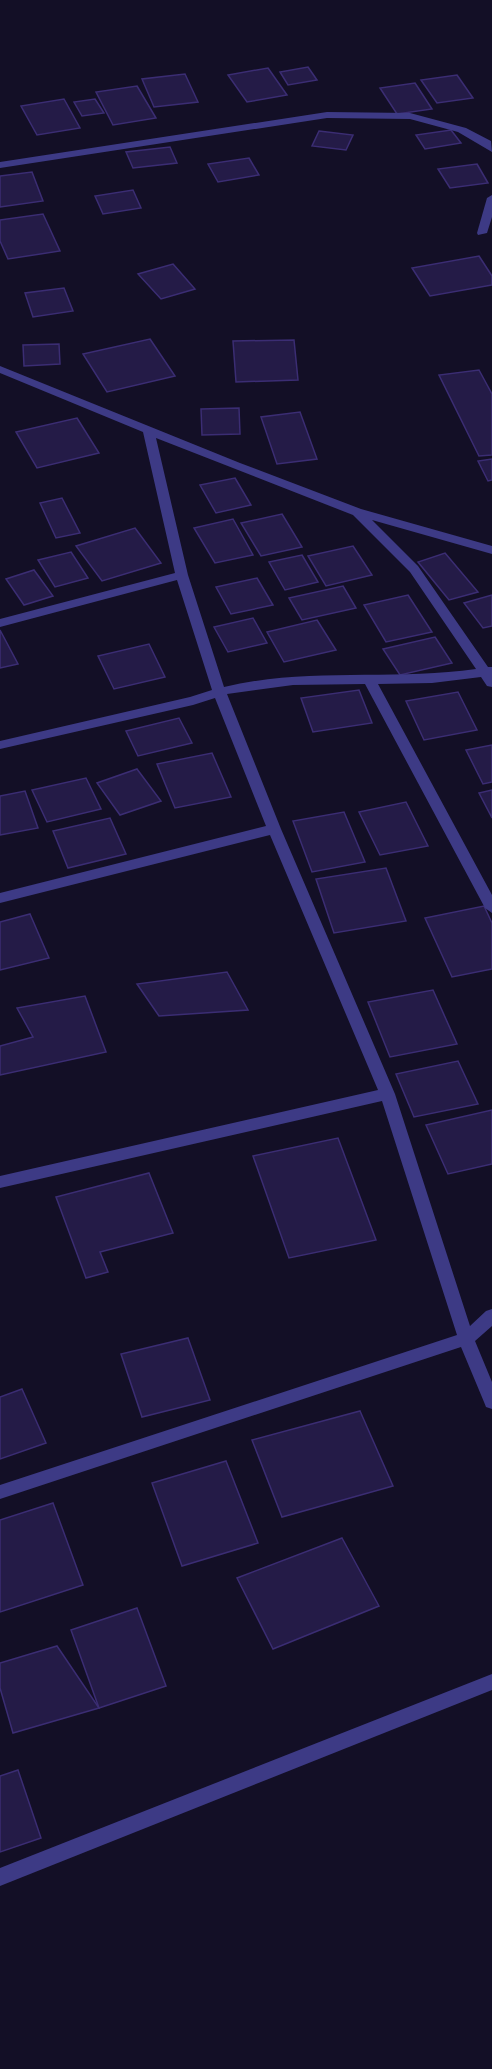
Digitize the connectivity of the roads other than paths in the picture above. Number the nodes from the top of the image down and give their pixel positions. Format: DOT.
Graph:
graph roads {
  1 [pos="492,149"];
  2 [pos="0,165"];
  3 [pos="492,198"];
  4 [pos="482,233"];
  5 [pos="0,369"];
  6 [pos="7,374"];
  7 [pos="149,431"];
  8 [pos="357,512"];
  9 [pos="492,550"];
  10 [pos="182,575"];
  11 [pos="0,623"];
  12 [pos="489,675"];
  13 [pos="369,679"];
  14 [pos="219,690"];
  15 [pos="0,745"];
  16 [pos="274,829"];
  17 [pos="0,898"];
  18 [pos="492,908"];
  19 [pos="387,1094"];
  20 [pos="0,1182"];
  21 [pos="492,1316"];
  22 [pos="466,1339"];
  23 [pos="492,1402"];
  24 [pos="0,1492"];
  25 [pos="492,1682"];
  26 [pos="0,1876"];
  1 -- 2 [label="street"];
  3 -- 4 [label="street"];
  5 -- 6 [label="street"];
  6 -- 7 [label="street"];
  7 -- 8 [label="street"];
  7 -- 10 [label="street"];
  8 -- 9 [label="street"];
  8 -- 12 [label="street"];
  10 -- 11 [label="street"];
  10 -- 14 [label="street"];
  12 -- 13 [label="street"];
  13 -- 14 [label="street"];
  13 -- 18 [label="street"];
  14 -- 15 [label="street"];
  14 -- 16 [label="street"];
  16 -- 17 [label="street"];
  16 -- 19 [label="street"];
  19 -- 20 [label="street"];
  19 -- 22 [label="street"];
  21 -- 22 [label="street"];
  22 -- 23 [label="street"];
  22 -- 24 [label="street"];
  25 -- 26 [label="street"];
}
